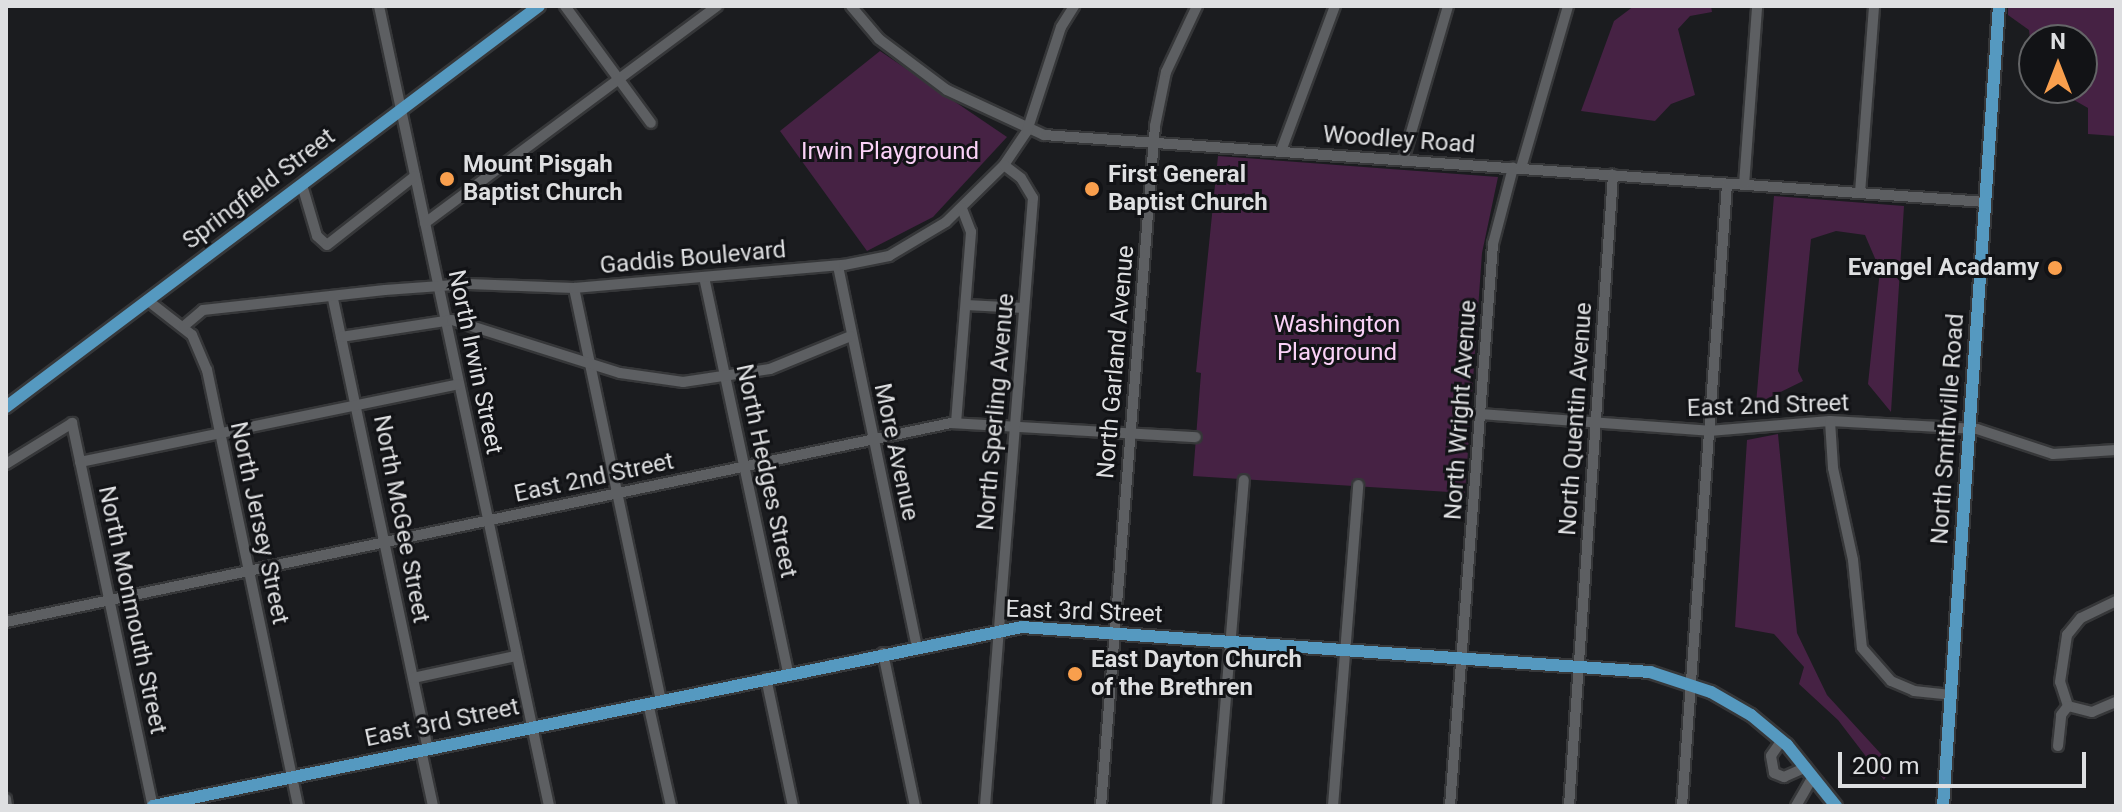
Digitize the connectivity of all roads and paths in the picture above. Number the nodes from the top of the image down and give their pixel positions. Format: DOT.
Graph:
graph roads {
  1 [pos="379,6"];
  2 [pos="539,6"];
  3 [pos="565,6"];
  4 [pos="717,6"];
  5 [pos="851,6"];
  6 [pos="1074,6"];
  7 [pos="1197,6"];
  8 [pos="1335,6"];
  9 [pos="1448,6"];
  10 [pos="1568,6"];
  11 [pos="1757,6"];
  12 [pos="1874,6"];
  13 [pos="1999,6"];
  14 [pos="620,79"];
  15 [pos="400,110"];
  16 [pos="651,123"];
  17 [pos="1027,131"];
  18 [pos="1154,143"];
  19 [pos="1281,151"];
  20 [pos="1403,160"];
  21 [pos="1004,165"];
  22 [pos="1517,168"];
  23 [pos="1613,175"];
  24 [pos="415,176"];
  25 [pos="1727,184"];
  26 [pos="302,185"];
  27 [pos="1744,185"];
  28 [pos="1860,193"];
  29 [pos="1985,202"];
  30 [pos="962,208"];
  31 [pos="425,223"];
  32 [pos="838,266"];
  33 [pos="704,277"];
  34 [pos="438,286"];
  35 [pos="574,288"];
  36 [pos="333,299"];
  37 [pos="147,300"];
  38 [pos="966,305"];
  39 [pos="1024,308"];
  40 [pos="446,320"];
  41 [pos="184,326"];
  42 [pos="851,336"];
  43 [pos="341,337"];
  44 [pos="588,363"];
  45 [pos="726,378"];
  46 [pos="459,384"];
  47 [pos="357,404"];
  48 [pos="6,407"];
  49 [pos="1480,414"];
  50 [pos="1830,421"];
  51 [pos="1596,422"];
  52 [pos="956,423"];
  53 [pos="1015,426"];
  54 [pos="1970,429"];
  55 [pos="1709,431"];
  56 [pos="220,433"];
  57 [pos="1130,433"];
  58 [pos="1196,437"];
  59 [pos="873,440"];
  60 [pos="2116,450"];
  61 [pos="80,462"];
  62 [pos="6,464"];
  63 [pos="744,467"];
  64 [pos="1244,480"];
  65 [pos="1358,485"];
  66 [pos="617,494"];
  67 [pos="488,521"];
  68 [pos="384,543"];
  69 [pos="249,571"];
  70 [pos="109,600"];
  71 [pos="2116,601"];
  72 [pos="6,622"];
  73 [pos="1000,629"];
  74 [pos="1115,634"];
  75 [pos="1230,641"];
  76 [pos="917,646"];
  77 [pos="1346,649"];
  78 [pos="883,653"];
  79 [pos="516,656"];
  80 [pos="1461,658"];
  81 [pos="1579,666"];
  82 [pos="788,673"];
  83 [pos="413,678"];
  84 [pos="766,678"];
  85 [pos="1690,683"];
  86 [pos="1951,695"];
  87 [pos="654,701"];
  88 [pos="2116,702"];
  89 [pos="2068,706"];
  90 [pos="531,727"];
  91 [pos="1782,740"];
  92 [pos="2058,746"];
  93 [pos="425,749"];
  94 [pos="1809,772"];
  95 [pos="293,777"];
  96 [pos="6,799"];
  97 [pos="7,806"];
  98 [pos="153,806"];
  99 [pos="298,806"];
  100 [pos="433,806"];
  101 [pos="549,806"];
  102 [pos="671,806"];
  103 [pos="793,806"];
  104 [pos="915,806"];
  105 [pos="985,806"];
  106 [pos="1101,806"];
  107 [pos="1217,806"];
  108 [pos="1333,806"];
  109 [pos="1450,806"];
  110 [pos="1569,806"];
  111 [pos="1682,806"];
  112 [pos="1796,806"];
  113 [pos="1836,806"];
  114 [pos="1943,806"];
  1 -- 15 [label="street, North Irwin Street"];
  2 -- 15 [label="main road, Springfield Street"];
  3 -- 14 [label="street"];
  4 -- 14 [label="street"];
  5 -- 17 [label="street, Woodley Road"];
  6 -- 17 [label="street, Gaddis Boulevard"];
  7 -- 18 [label="street, North Garland Avenue"];
  8 -- 19 [label="street"];
  9 -- 20 [label="street"];
  10 -- 22 [label="street, North Wright Avenue"];
  11 -- 27 [label="street"];
  12 -- 28 [label="street"];
  13 -- 29 [label="main road, North Smithville Road"];
  14 -- 16 [label="street"];
  14 -- 31 [label="street"];
  15 -- 24 [label="street, North Irwin Street"];
  15 -- 26 [label="main road, Springfield Street"];
  17 -- 18 [label="street, Woodley Road"];
  17 -- 21 [label="street, Gaddis Boulevard"];
  18 -- 19 [label="street, Woodley Road"];
  18 -- 57 [label="street, North Garland Avenue"];
  19 -- 20 [label="street, Woodley Road"];
  20 -- 22 [label="street, Woodley Road"];
  21 -- 30 [label="street, Gaddis Boulevard"];
  21 -- 39 [label="street, North Sperling Avenue"];
  22 -- 23 [label="street, Woodley Road"];
  22 -- 49 [label="street, North Wright Avenue"];
  23 -- 25 [label="street, Woodley Road"];
  23 -- 51 [label="street, North Quentin Avenue"];
  24 -- 26 [label="street"];
  24 -- 31 [label="street, North Irwin Street"];
  25 -- 27 [label="street, Woodley Road"];
  25 -- 55 [label="street"];
  26 -- 37 [label="main road, Springfield Street"];
  27 -- 28 [label="street, Woodley Road"];
  28 -- 29 [label="street, Woodley Road"];
  29 -- 54 [label="main road, North Smithville Road"];
  30 -- 32 [label="street, Gaddis Boulevard"];
  30 -- 38 [label="street"];
  31 -- 34 [label="street, North Irwin Street"];
  32 -- 33 [label="street, Gaddis Boulevard"];
  32 -- 42 [label="street, More Avenue"];
  33 -- 35 [label="street, Gaddis Boulevard"];
  33 -- 45 [label="street, North Hedges Street"];
  34 -- 35 [label="street, Gaddis Boulevard"];
  34 -- 36 [label="street, Gaddis Boulevard"];
  34 -- 40 [label="street, North Irwin Street"];
  35 -- 44 [label="street"];
  36 -- 41 [label="street, Gaddis Boulevard"];
  36 -- 43 [label="street, North McGee Street"];
  37 -- 41 [label="street, North Jersey Street"];
  37 -- 48 [label="main road, Springfield Street"];
  38 -- 39 [label="street"];
  38 -- 52 [label="street"];
  39 -- 53 [label="street, North Sperling Avenue"];
  40 -- 43 [label="street"];
  40 -- 44 [label="street"];
  40 -- 46 [label="street, North Irwin Street"];
  41 -- 56 [label="street, North Jersey Street"];
  42 -- 45 [label="street"];
  42 -- 59 [label="street, More Avenue"];
  43 -- 47 [label="street, North McGee Street"];
  44 -- 45 [label="street"];
  44 -- 66 [label="street"];
  45 -- 63 [label="street, North Hedges Street"];
  46 -- 47 [label="street"];
  46 -- 67 [label="street, North Irwin Street"];
  47 -- 56 [label="street"];
  47 -- 68 [label="street, North McGee Street"];
  49 -- 51 [label="street, East 2nd Street"];
  49 -- 80 [label="street, North Wright Avenue"];
  50 -- 54 [label="street, East 2nd Street"];
  50 -- 55 [label="street, East 2nd Street"];
  50 -- 86 [label="street"];
  51 -- 55 [label="street, East 2nd Street"];
  51 -- 81 [label="street, North Quentin Avenue"];
  52 -- 53 [label="street, East 2nd Street"];
  52 -- 59 [label="street, East 2nd Street"];
  53 -- 57 [label="street, East 2nd Street"];
  53 -- 73 [label="street, North Sperling Avenue"];
  54 -- 60 [label="street, East 2nd Street"];
  54 -- 86 [label="main road, North Smithville Road"];
  55 -- 85 [label="street"];
  56 -- 61 [label="street"];
  56 -- 69 [label="street, North Jersey Street"];
  57 -- 58 [label="street, East 2nd Street"];
  57 -- 74 [label="street, North Garland Avenue"];
  59 -- 63 [label="street, East 2nd Street"];
  59 -- 76 [label="street, More Avenue"];
  61 -- 62 [label="street, North Monmouth Street"];
  61 -- 70 [label="street, North Monmouth Street"];
  63 -- 66 [label="street, East 2nd Street"];
  63 -- 82 [label="street, North Hedges Street"];
  64 -- 75 [label="street"];
  65 -- 77 [label="street"];
  66 -- 67 [label="street, East 2nd Street"];
  66 -- 87 [label="street"];
  67 -- 68 [label="street, East 2nd Street"];
  67 -- 79 [label="street, North Irwin Street"];
  68 -- 69 [label="street, East 2nd Street"];
  68 -- 83 [label="street, North McGee Street"];
  69 -- 70 [label="street, East 2nd Street"];
  69 -- 95 [label="street, North Jersey Street"];
  70 -- 72 [label="street, East 2nd Street"];
  70 -- 98 [label="street, North Monmouth Street"];
  71 -- 89 [label="street"];
  73 -- 74 [label="main road, East 3rd Street"];
  73 -- 76 [label="main road, East 3rd Street"];
  73 -- 105 [label="street, North Sperling Avenue"];
  74 -- 75 [label="main road, East 3rd Street"];
  74 -- 106 [label="street, North Garland Avenue"];
  75 -- 77 [label="main road, East 3rd Street"];
  75 -- 107 [label="street"];
  76 -- 78 [label="main road, East 3rd Street"];
  77 -- 80 [label="main road, East 3rd Street"];
  77 -- 108 [label="street"];
  78 -- 82 [label="main road, East 3rd Street"];
  78 -- 104 [label="street"];
  79 -- 83 [label="street"];
  79 -- 90 [label="street, North Irwin Street"];
  80 -- 81 [label="main road, East 3rd Street"];
  80 -- 109 [label="street, North Wright Avenue"];
  81 -- 85 [label="main road, East 3rd Street"];
  81 -- 110 [label="street, North Quentin Avenue"];
  82 -- 84 [label="main road, East 3rd Street"];
  83 -- 93 [label="street, North McGee Street"];
  84 -- 87 [label="main road, East 3rd Street"];
  84 -- 103 [label="street"];
  85 -- 91 [label="main road, East 3rd Street"];
  85 -- 111 [label="street"];
  86 -- 114 [label="main road, North Smithville Road"];
  87 -- 90 [label="main road, East 3rd Street"];
  87 -- 102 [label="street"];
  88 -- 89 [label="street"];
  89 -- 92 [label="street"];
  90 -- 93 [label="main road, East 3rd Street"];
  90 -- 101 [label="street, North Irwin Street"];
  91 -- 94 [label="main road, East 3rd Street"];
  91 -- 94 [label="street"];
  93 -- 95 [label="main road, East 3rd Street"];
  93 -- 100 [label="street, North McGee Street"];
  94 -- 112 [label="street"];
  94 -- 113 [label="main road, East 3rd Street"];
  95 -- 98 [label="main road, East 3rd Street"];
  95 -- 99 [label="street, North Jersey Street"];
  96 -- 97 [label="street"];
}
